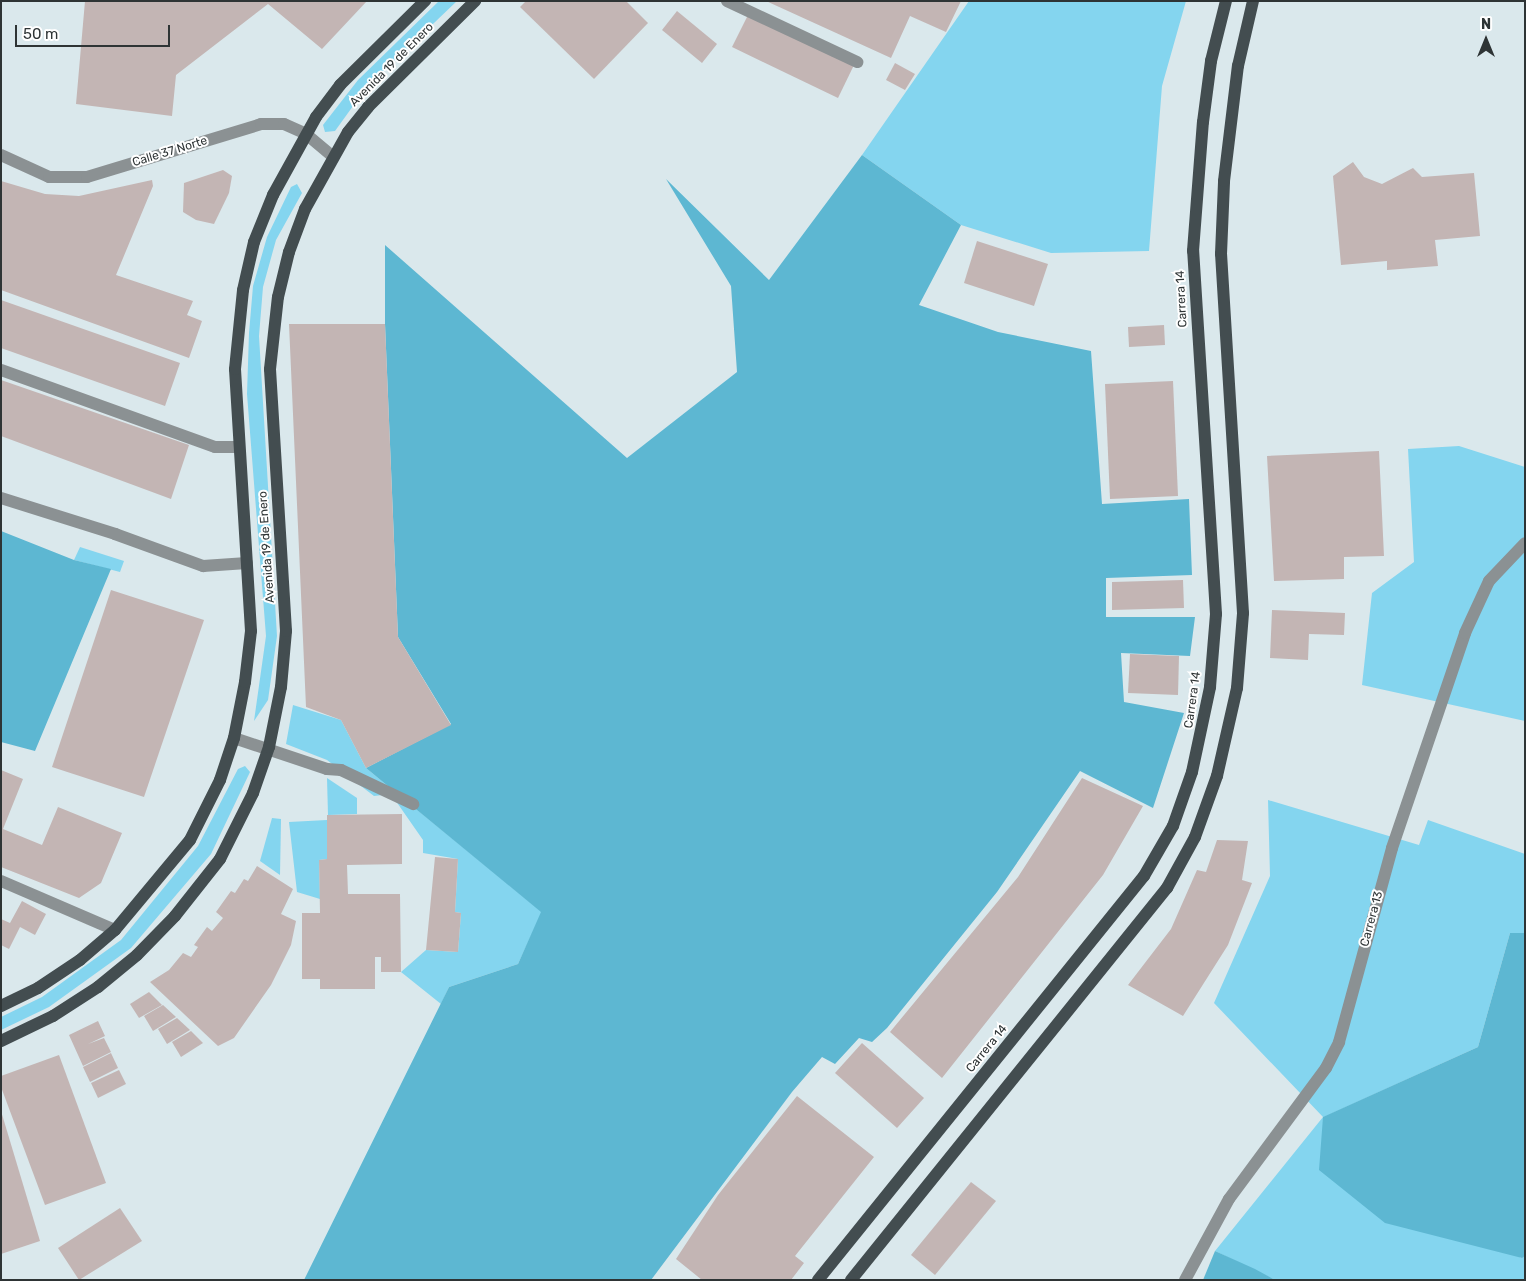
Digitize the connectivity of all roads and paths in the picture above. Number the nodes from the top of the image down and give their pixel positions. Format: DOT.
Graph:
graph roads {
  1 [pos="425,1"];
  2 [pos="475,1"];
  3 [pos="726,1"];
  4 [pos="1226,1"];
  5 [pos="1253,1"];
  6 [pos="857,62"];
  7 [pos="306,134"];
  8 [pos="1,155"];
  9 [pos="333,157"];
  10 [pos="1,370"];
  11 [pos="239,447"];
  12 [pos="1,498"];
  13 [pos="1525,543"];
  14 [pos="247,563"];
  15 [pos="234,738"];
  16 [pos="269,747"];
  17 [pos="413,804"];
  18 [pos="1,881"];
  19 [pos="116,930"];
  20 [pos="1,1006"];
  21 [pos="1,1041"];
  22 [pos="818,1280"];
  23 [pos="851,1280"];
  24 [pos="1186,1280"];
  1 -- 7 [label="main road, Avenida 19 de Enero"];
  2 -- 9 [label="main road, Avenida 19 de Enero"];
  3 -- 6 [label="street"];
  4 -- 22 [label="main road, Carrera 14"];
  5 -- 23 [label="main road"];
  7 -- 8 [label="street, Calle 37 Norte"];
  7 -- 9 [label="street, Calle 37 Norte"];
  7 -- 11 [label="main road, Avenida 19 de Enero"];
  9 -- 16 [label="main road, Avenida 19 de Enero"];
  10 -- 11 [label="street"];
  11 -- 14 [label="main road, Avenida 19 de Enero"];
  12 -- 14 [label="street"];
  13 -- 24 [label="street, Carrera 13"];
  14 -- 15 [label="main road, Avenida 19 de Enero"];
  15 -- 16 [label="street"];
  15 -- 19 [label="main road, Avenida 19 de Enero"];
  16 -- 17 [label="street"];
  16 -- 21 [label="main road, Avenida 19 de Enero"];
  18 -- 19 [label="street"];
  19 -- 20 [label="main road, Avenida 19 de Enero"];
}
